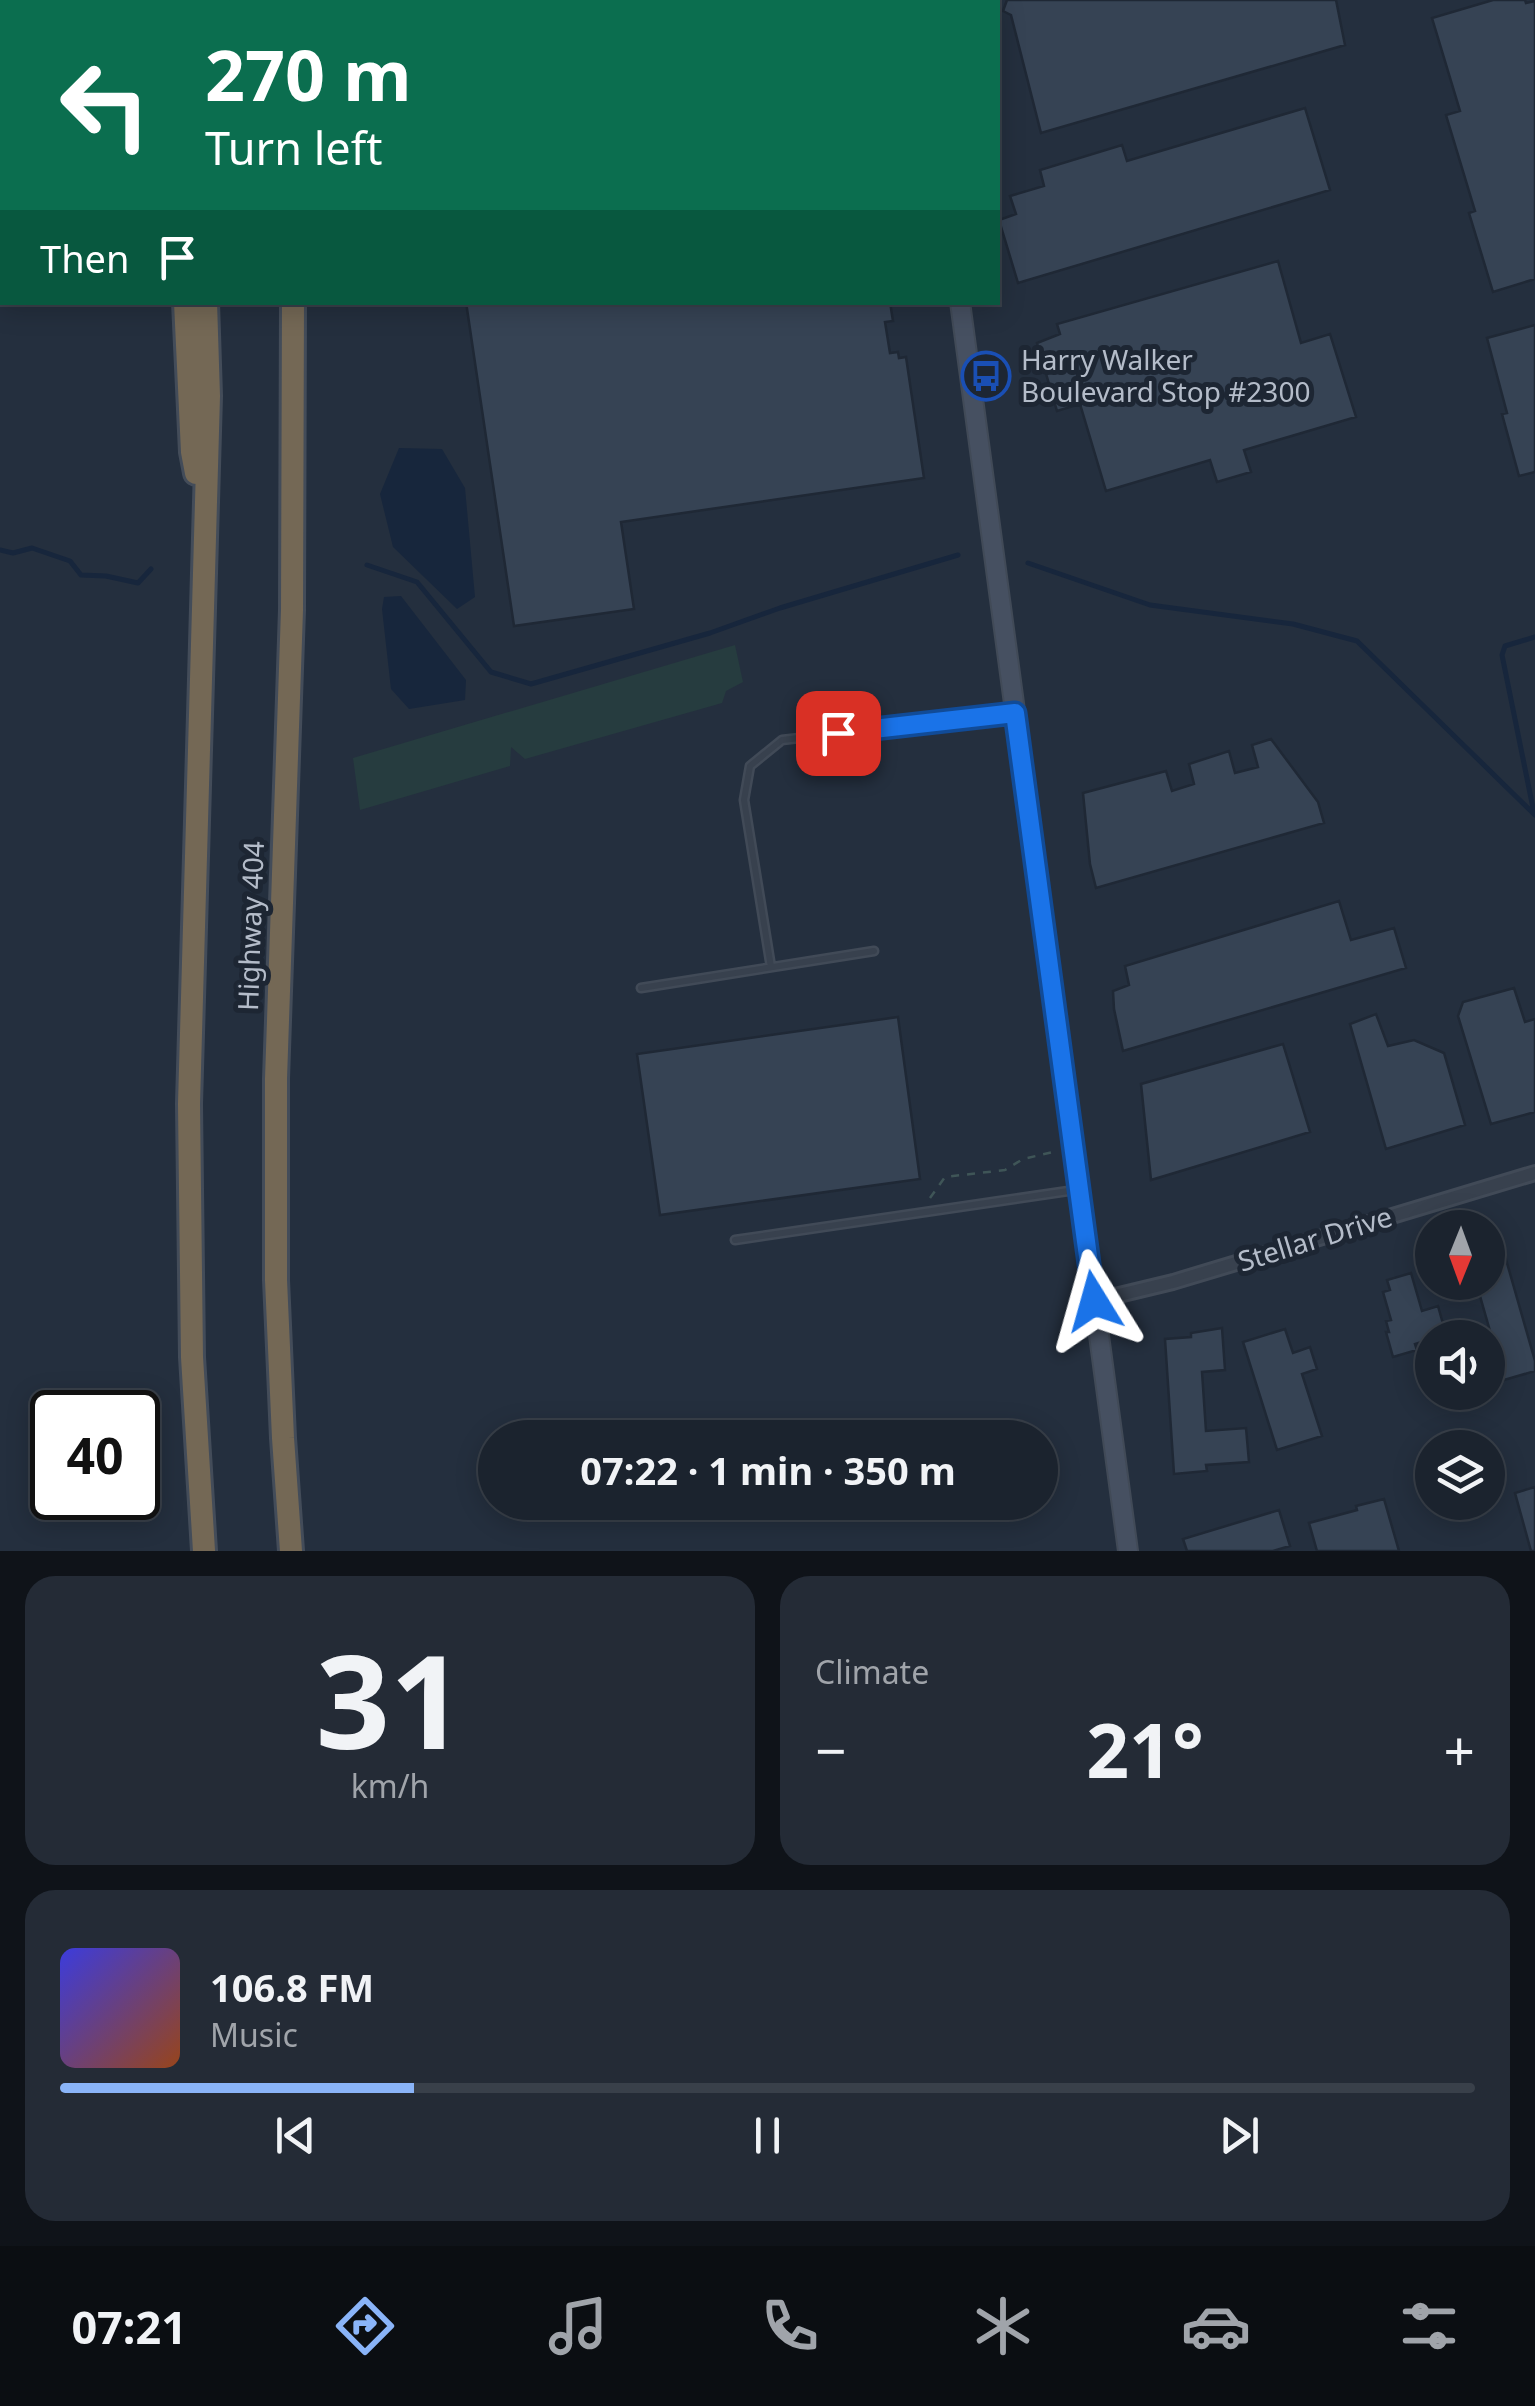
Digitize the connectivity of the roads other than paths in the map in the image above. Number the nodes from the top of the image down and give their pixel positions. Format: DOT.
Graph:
graph roads {
  1 [pos="185,305"];
  2 [pos="206,305"];
  3 [pos="294,305"];
  4 [pos="960,305"];
  5 [pos="205,518"];
  6 [pos="1015,713"];
  7 [pos="874,951"];
  8 [pos="771,968"];
  9 [pos="641,988"];
  10 [pos="1535,1173"];
  11 [pos="1079,1189"];
  12 [pos="735,1240"];
  13 [pos="1094,1301"];
  14 [pos="204,1551"];
  15 [pos="291,1551"];
  16 [pos="1128,1551"];
  1 -- 5 [label="highway"];
  2 -- 5 [label="highway, Highway 404"];
  3 -- 15 [label="highway, Highway 404"];
  4 -- 6 [label="street"];
  5 -- 14 [label="highway, Highway 404"];
  6 -- 8 [label="lane"];
  6 -- 11 [label="street"];
  7 -- 8 [label="lane"];
  8 -- 9 [label="lane"];
  10 -- 13 [label="street, Stellar Drive"];
  11 -- 12 [label="lane"];
  11 -- 13 [label="street"];
  13 -- 16 [label="street"];
}
